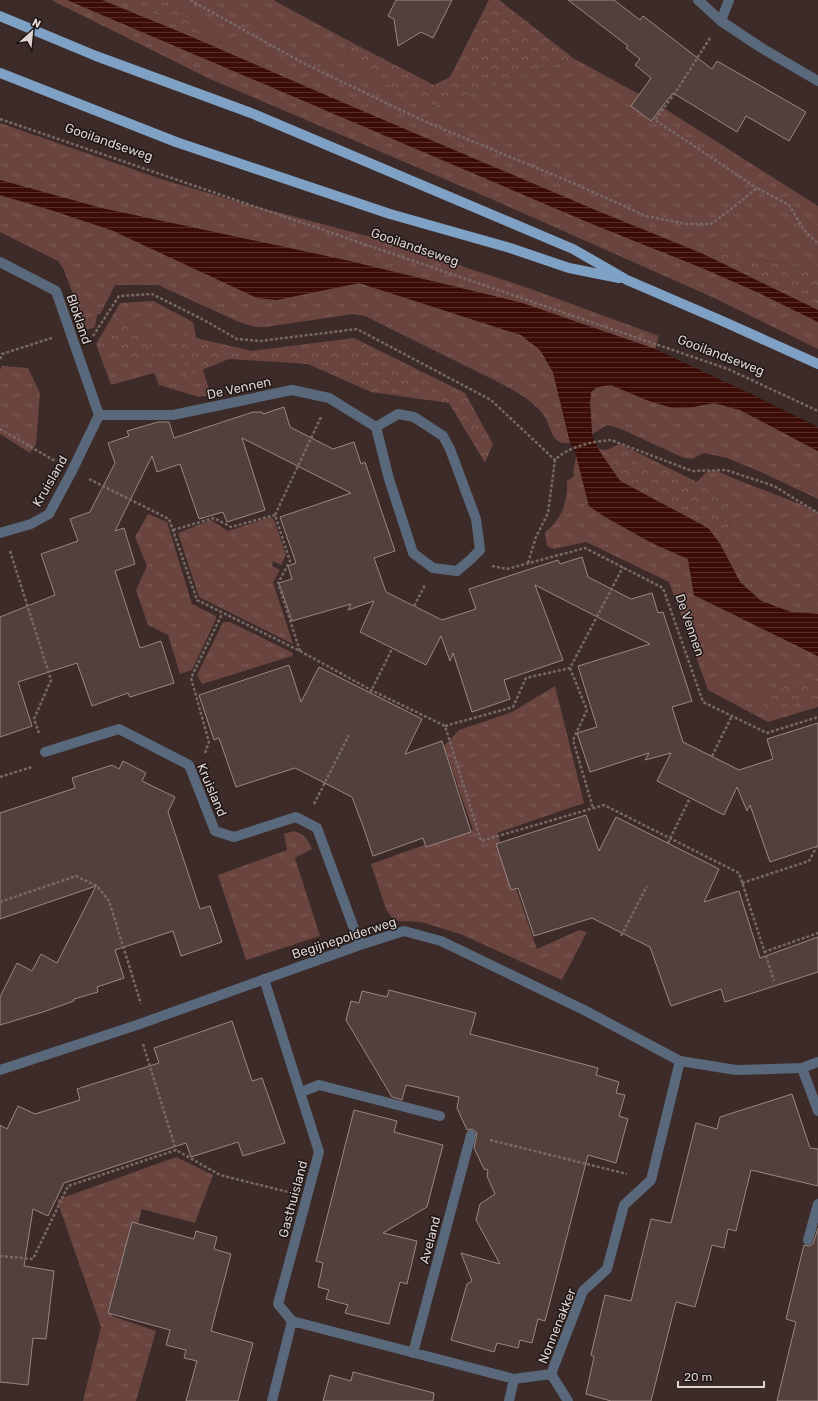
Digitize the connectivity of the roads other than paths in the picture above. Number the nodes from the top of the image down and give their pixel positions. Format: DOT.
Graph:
graph roads {
  1 [pos="698,0"];
  2 [pos="728,0"];
  3 [pos="0,16"];
  4 [pos="721,21"];
  5 [pos="0,73"];
  6 [pos="818,82"];
  7 [pos="0,262"];
  8 [pos="627,280"];
  9 [pos="818,364"];
  10 [pos="99,415"];
  11 [pos="376,427"];
  12 [pos="2,533"];
  13 [pos="45,752"];
  14 [pos="360,945"];
  15 [pos="264,979"];
  16 [pos="680,1061"];
  17 [pos="818,1062"];
  18 [pos="802,1068"];
  19 [pos="0,1070"];
  20 [pos="301,1092"];
  21 [pos="818,1110"];
  22 [pos="440,1116"];
  23 [pos="471,1135"];
  24 [pos="818,1204"];
  25 [pos="808,1240"];
  26 [pos="292,1321"];
  27 [pos="413,1353"];
  28 [pos="551,1374"];
  29 [pos="514,1379"];
  30 [pos="272,1401"];
  31 [pos="509,1401"];
  32 [pos="568,1401"];
  1 -- 4 [label="street"];
  2 -- 4 [label="street"];
  3 -- 8 [label="main road, Gooilandseweg"];
  4 -- 6 [label="street"];
  5 -- 8 [label="main road, Gooilandseweg"];
  7 -- 10 [label="street, Blokland"];
  8 -- 9 [label="main road, Gooilandseweg"];
  10 -- 11 [label="street, De Vennen"];
  10 -- 12 [label="street, Kruisland"];
  11 -- 11 [label="street"];
  13 -- 14 [label="street, Kruisland"];
  14 -- 15 [label="street, Begijnepolderweg"];
  14 -- 16 [label="street, Begijnepolderweg"];
  15 -- 19 [label="street, Begijnepolderweg"];
  15 -- 20 [label="street, Gasthuisland"];
  16 -- 18 [label="street, Begijnepolderweg"];
  16 -- 28 [label="street, Nonnenakker"];
  17 -- 18 [label="street, Begijnepolderweg"];
  18 -- 21 [label="street"];
  20 -- 22 [label="street"];
  20 -- 26 [label="street, Gasthuisland"];
  23 -- 27 [label="street, Aveland"];
  24 -- 25 [label="street"];
  26 -- 27 [label="street"];
  26 -- 30 [label="street"];
  27 -- 29 [label="street"];
  28 -- 29 [label="street, Nonnenakker"];
  28 -- 32 [label="street"];
  29 -- 31 [label="street"];
}
